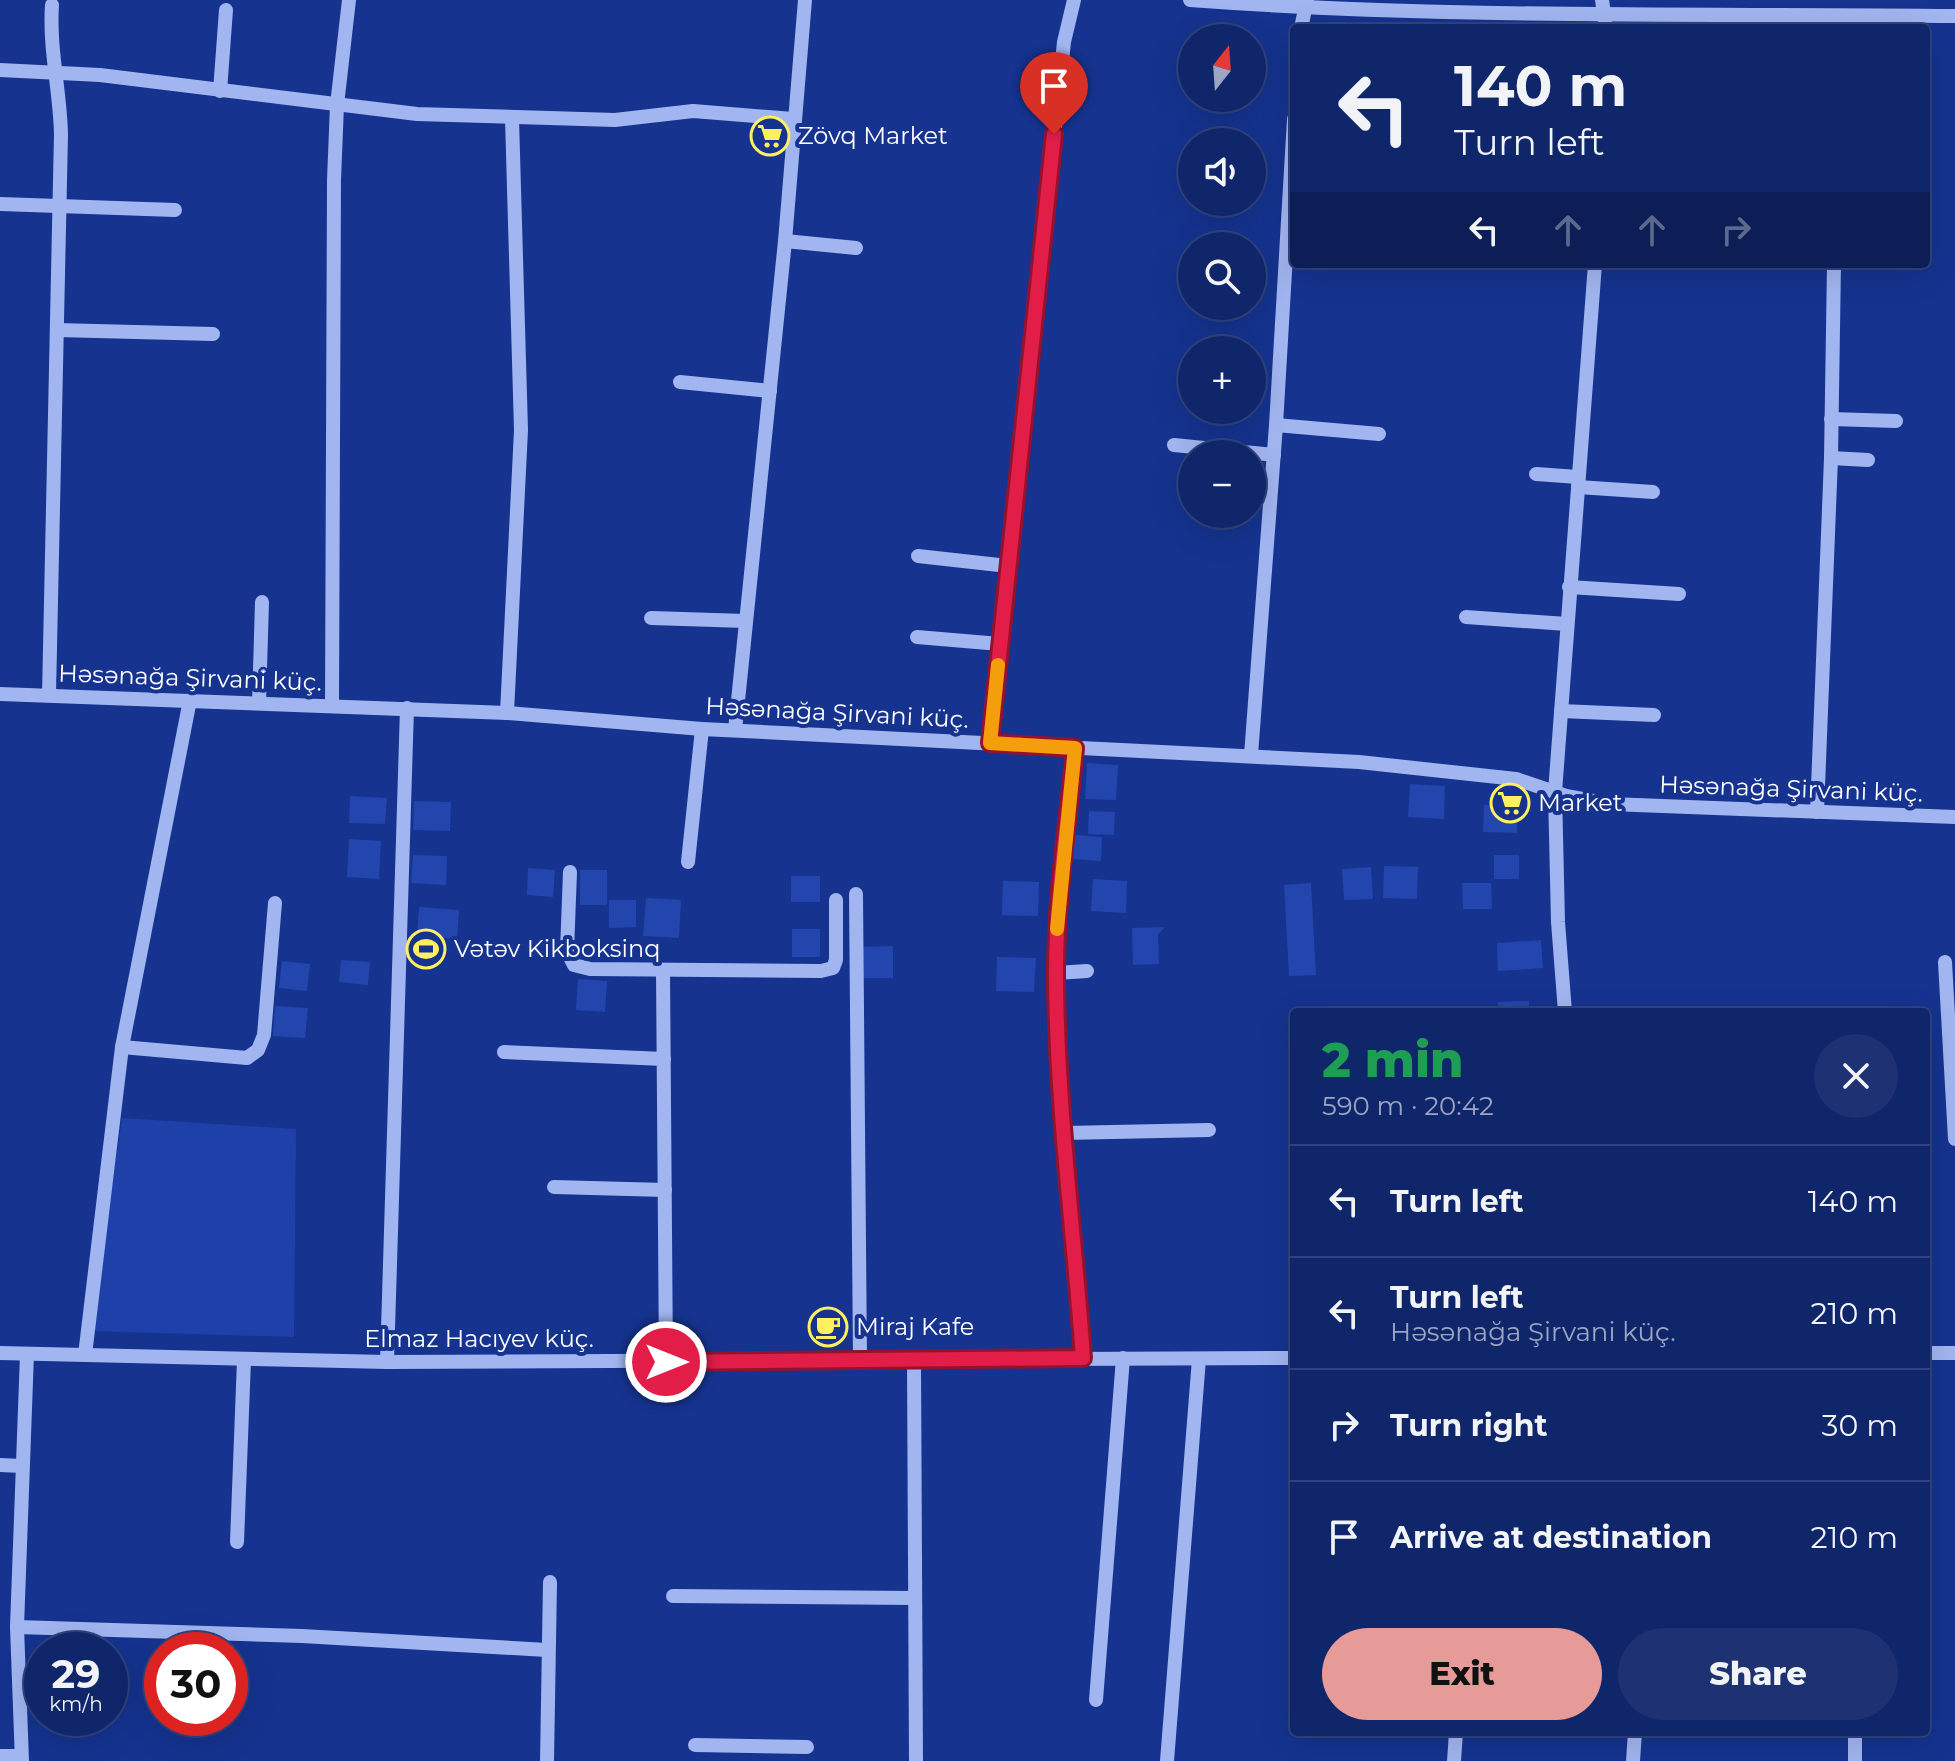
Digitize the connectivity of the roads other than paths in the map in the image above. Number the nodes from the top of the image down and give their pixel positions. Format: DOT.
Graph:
graph roads {
  1 [pos="349,0"];
  2 [pos="805,0"];
  3 [pos="1074,0"];
  4 [pos="1190,0"];
  5 [pos="1602,0"];
  6 [pos="1306,4"];
  7 [pos="52,5"];
  8 [pos="1880,8"];
  9 [pos="226,10"];
  10 [pos="1955,16"];
  11 [pos="1605,22"];
  12 [pos="1839,22"];
  13 [pos="1302,24"];
  14 [pos="0,70"];
  15 [pos="56,73"];
  16 [pos="220,91"];
  17 [pos="337,105"];
  18 [pos="512,119"];
  19 [pos="793,119"];
  20 [pos="1290,187"];
  21 [pos="0,204"];
  22 [pos="60,205"];
  23 [pos="175,210"];
  24 [pos="785,241"];
  25 [pos="856,248"];
  26 [pos="1595,268"];
  27 [pos="1834,268"];
  28 [pos="57,330"];
  29 [pos="213,334"];
  30 [pos="680,382"];
  31 [pos="770,391"];
  32 [pos="1831,419"];
  33 [pos="1896,421"];
  34 [pos="1276,425"];
  35 [pos="1379,434"];
  36 [pos="1174,445"];
  37 [pos="1274,455"];
  38 [pos="1831,458"];
  39 [pos="1868,460"];
  40 [pos="1536,474"];
  41 [pos="1578,482"];
  42 [pos="1653,492"];
  43 [pos="918,556"];
  44 [pos="1008,566"];
  45 [pos="1569,587"];
  46 [pos="1679,594"];
  47 [pos="262,602"];
  48 [pos="1466,617"];
  49 [pos="651,618"];
  50 [pos="746,621"];
  51 [pos="1567,624"];
  52 [pos="917,637"];
  53 [pos="1000,644"];
  54 [pos="0,694"];
  55 [pos="49,695"];
  56 [pos="190,700"];
  57 [pos="259,703"];
  58 [pos="332,705"];
  59 [pos="407,708"];
  60 [pos="1561,711"];
  61 [pos="507,713"];
  62 [pos="1654,715"];
  63 [pos="702,729"];
  64 [pos="735,730"];
  65 [pos="990,743"];
  66 [pos="1075,748"];
  67 [pos="1251,755"];
  68 [pos="1555,792"];
  69 [pos="1817,812"];
  70 [pos="1955,817"];
  71 [pos="688,862"];
  72 [pos="570,872"];
  73 [pos="856,894"];
  74 [pos="836,900"];
  75 [pos="275,903"];
  76 [pos="1945,962"];
  77 [pos="1087,971"];
  78 [pos="663,972"];
  79 [pos="1056,973"];
  80 [pos="1565,1008"];
  81 [pos="122,1047"];
  82 [pos="504,1052"];
  83 [pos="664,1059"];
  84 [pos="1209,1130"];
  85 [pos="1064,1133"];
  86 [pos="1955,1139"];
  87 [pos="554,1187"];
  88 [pos="665,1190"];
  89 [pos="0,1353"];
  90 [pos="1930,1353"];
  91 [pos="1955,1353"];
  92 [pos="27,1354"];
  93 [pos="85,1355"];
  94 [pos="1083,1358"];
  95 [pos="1123,1358"];
  96 [pos="1290,1358"];
  97 [pos="1199,1359"];
  98 [pos="244,1360"];
  99 [pos="860,1360"];
  100 [pos="914,1360"];
  101 [pos="387,1362"];
  102 [pos="666,1362"];
  103 [pos="0,1465"];
  104 [pos="22,1466"];
  105 [pos="237,1542"];
  106 [pos="550,1582"];
  107 [pos="673,1596"];
  108 [pos="915,1598"];
  109 [pos="17,1627"];
  110 [pos="547,1650"];
  111 [pos="1096,1700"];
  112 [pos="1456,1736"];
  113 [pos="1635,1736"];
  114 [pos="1855,1736"];
  115 [pos="695,1745"];
  116 [pos="807,1747"];
  117 [pos="767,1753"];
  118 [pos="0,1756"];
  119 [pos="22,1758"];
  120 [pos="547,1761"];
  121 [pos="916,1761"];
  122 [pos="1167,1761"];
  123 [pos="1454,1761"];
  124 [pos="1633,1761"];
  125 [pos="1855,1761"];
  1 -- 17 [label="street"];
  2 -- 19 [label="street"];
  3 -- 44 [label="street"];
  4 -- 6 [label="street"];
  5 -- 11 [label="street"];
  6 -- 11 [label="street"];
  6 -- 13 [label="street"];
  7 -- 15 [label="street"];
  8 -- 10 [label="street"];
  8 -- 12 [label="street"];
  9 -- 16 [label="street"];
  11 -- 12 [label="street"];
  14 -- 15 [label="street"];
  15 -- 16 [label="street"];
  15 -- 22 [label="street"];
  16 -- 17 [label="street"];
  17 -- 18 [label="street"];
  17 -- 58 [label="street"];
  18 -- 19 [label="street"];
  18 -- 61 [label="street"];
  19 -- 24 [label="street"];
  20 -- 34 [label="street"];
  21 -- 22 [label="street"];
  22 -- 23 [label="street"];
  22 -- 28 [label="street"];
  24 -- 25 [label="street"];
  24 -- 31 [label="street"];
  26 -- 41 [label="street"];
  27 -- 32 [label="street"];
  28 -- 29 [label="street"];
  28 -- 55 [label="street"];
  30 -- 31 [label="street"];
  31 -- 50 [label="street"];
  32 -- 33 [label="street"];
  32 -- 38 [label="street"];
  34 -- 35 [label="street"];
  34 -- 37 [label="street"];
  36 -- 37 [label="street"];
  37 -- 67 [label="street"];
  38 -- 39 [label="street"];
  38 -- 69 [label="street"];
  40 -- 41 [label="street"];
  41 -- 42 [label="street"];
  41 -- 45 [label="street"];
  43 -- 44 [label="street"];
  44 -- 53 [label="street"];
  45 -- 46 [label="street"];
  45 -- 51 [label="street"];
  47 -- 57 [label="street"];
  48 -- 51 [label="street"];
  49 -- 50 [label="street"];
  50 -- 64 [label="street"];
  51 -- 60 [label="street"];
  52 -- 53 [label="street"];
  53 -- 65 [label="street"];
  54 -- 55 [label="street, Həsənağa Şirvani küç."];
  55 -- 56 [label="street, Həsənağa Şirvani küç."];
  56 -- 57 [label="street, Həsənağa Şirvani küç."];
  56 -- 81 [label="street"];
  57 -- 58 [label="street, Həsənağa Şirvani küç."];
  58 -- 59 [label="street, Həsənağa Şirvani küç."];
  59 -- 61 [label="street, Həsənağa Şirvani küç."];
  59 -- 101 [label="street"];
  60 -- 62 [label="street"];
  60 -- 68 [label="street"];
  61 -- 63 [label="street, Həsənağa Şirvani küç."];
  63 -- 64 [label="street, Həsənağa Şirvani küç."];
  63 -- 71 [label="street"];
  64 -- 65 [label="street, Həsənağa Şirvani küç."];
  65 -- 66 [label="street, Həsənağa Şirvani küç."];
  66 -- 67 [label="street, Həsənağa Şirvani küç."];
  66 -- 79 [label="street"];
  67 -- 68 [label="street, Həsənağa Şirvani küç."];
  68 -- 69 [label="street, Həsənağa Şirvani küç."];
  68 -- 80 [label="street"];
  69 -- 70 [label="street, Həsənağa Şirvani küç."];
  72 -- 78 [label="street"];
  73 -- 99 [label="street"];
  74 -- 78 [label="street"];
  75 -- 81 [label="street"];
  76 -- 86 [label="street"];
  77 -- 79 [label="street"];
  78 -- 83 [label="street"];
  79 -- 85 [label="street"];
  81 -- 93 [label="street"];
  82 -- 83 [label="street"];
  83 -- 88 [label="street"];
  84 -- 85 [label="street"];
  85 -- 94 [label="street"];
  87 -- 88 [label="street"];
  88 -- 102 [label="street"];
  89 -- 92 [label="street, Elmaz Hacıyev küç."];
  90 -- 91 [label="street"];
  92 -- 93 [label="street, Elmaz Hacıyev küç."];
  92 -- 104 [label="street"];
  93 -- 98 [label="street, Elmaz Hacıyev küç."];
  94 -- 95 [label="street, Elmaz Hacıyev küç."];
  94 -- 100 [label="street, Elmaz Hacıyev küç."];
  95 -- 97 [label="street, Elmaz Hacıyev küç."];
  95 -- 111 [label="street"];
  96 -- 97 [label="street, Elmaz Hacıyev küç."];
  97 -- 122 [label="street"];
  98 -- 101 [label="street, Elmaz Hacıyev küç."];
  98 -- 105 [label="street"];
  99 -- 100 [label="street, Elmaz Hacıyev küç."];
  99 -- 102 [label="street, Elmaz Hacıyev küç."];
  100 -- 108 [label="street"];
  101 -- 102 [label="street, Elmaz Hacıyev küç."];
  103 -- 104 [label="street"];
  104 -- 109 [label="street"];
  106 -- 110 [label="street"];
  107 -- 108 [label="street"];
  108 -- 121 [label="street"];
  109 -- 110 [label="street"];
  109 -- 119 [label="street"];
  110 -- 120 [label="street"];
  112 -- 123 [label="street"];
  113 -- 124 [label="street"];
  114 -- 125 [label="street"];
  115 -- 117 [label="street"];
  116 -- 117 [label="street"];
  118 -- 119 [label="street"];
}
